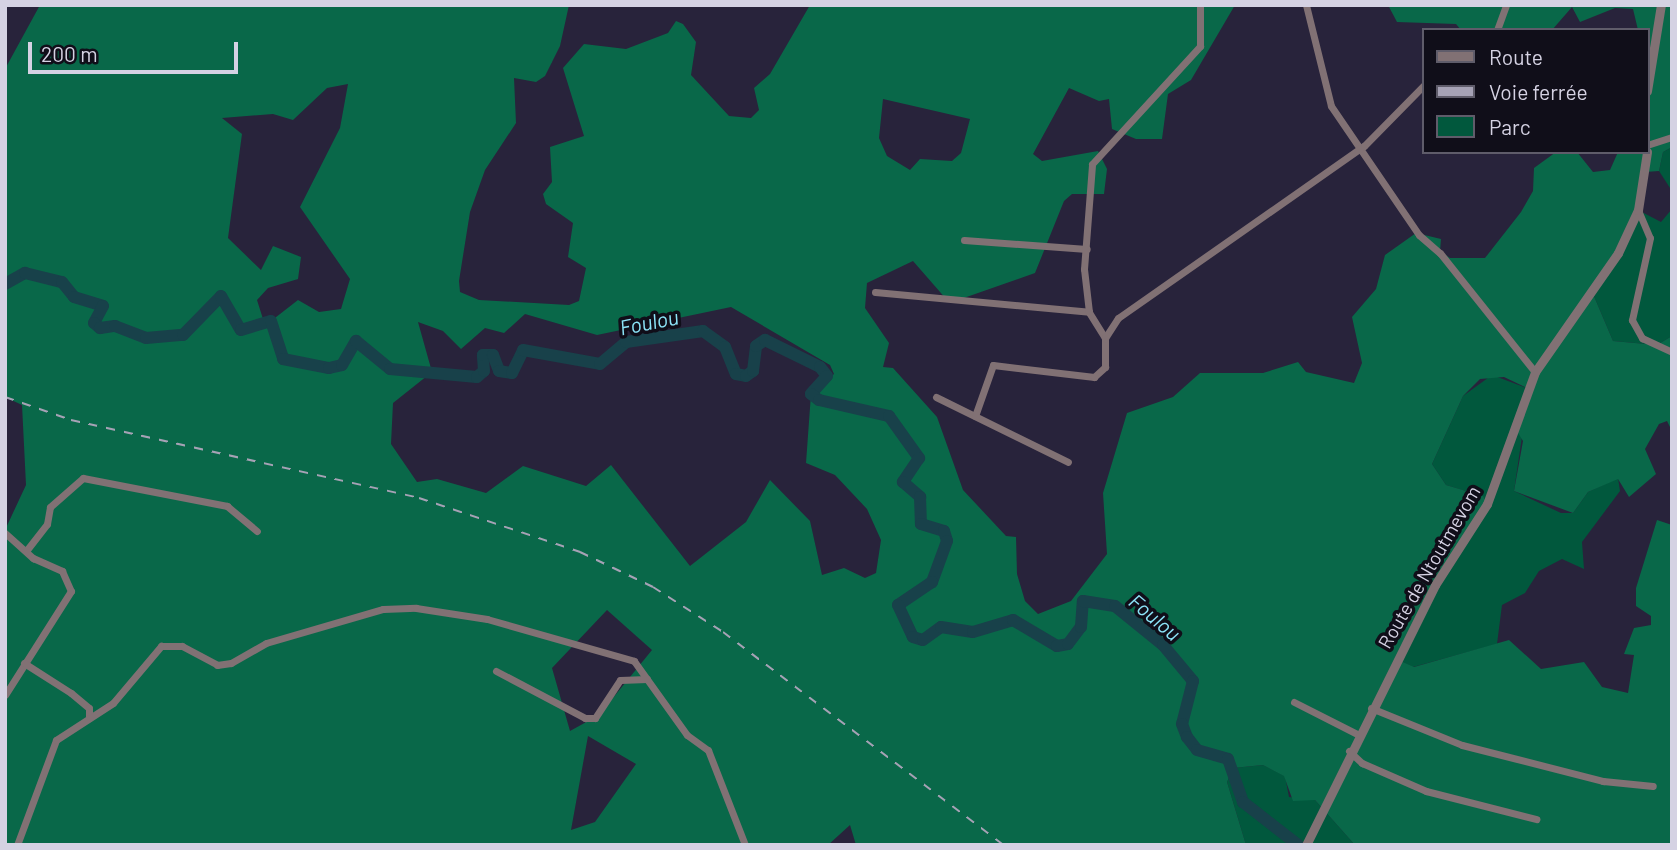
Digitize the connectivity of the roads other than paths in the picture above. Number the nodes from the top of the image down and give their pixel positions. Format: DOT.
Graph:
graph roads {
  1 [pos="1200,5"];
  2 [pos="1306,5"];
  3 [pos="1506,5"];
  4 [pos="1661,5"];
  5 [pos="1498,28"];
  6 [pos="1649,79"];
  7 [pos="1422,87"];
  8 [pos="1672,137"];
  9 [pos="1649,144"];
  10 [pos="1364,146"];
  11 [pos="1647,154"];
  12 [pos="1638,211"];
  13 [pos="964,240"];
  14 [pos="1087,249"];
  15 [pos="875,292"];
  16 [pos="1089,312"];
  17 [pos="1105,338"];
  18 [pos="1672,352"];
  19 [pos="1535,372"];
  20 [pos="936,397"];
  21 [pos="975,416"];
  22 [pos="1068,462"];
  23 [pos="257,531"];
  24 [pos="5,533"];
  25 [pos="26,551"];
  26 [pos="24,663"];
  27 [pos="496,671"];
  28 [pos="5,675"];
  29 [pos="647,679"];
  30 [pos="12,682"];
  31 [pos="5,695"];
  32 [pos="1294,702"];
  33 [pos="1371,707"];
  34 [pos="89,718"];
  35 [pos="1357,734"];
  36 [pos="1349,750"];
  37 [pos="1653,786"];
  38 [pos="1536,819"];
  39 [pos="17,845"];
  40 [pos="745,845"];
  41 [pos="1306,845"];
  1 -- 14 [label="street"];
  2 -- 10 [label="street"];
  3 -- 5 [label="street"];
  4 -- 6 [label="street"];
  7 -- 10 [label="street"];
  8 -- 9 [label="street"];
  10 -- 17 [label="street"];
  10 -- 19 [label="street"];
  11 -- 12 [label="street, Route de Ntoutmevom"];
  12 -- 18 [label="street"];
  12 -- 19 [label="street, Route de Ntoutmevom"];
  13 -- 14 [label="street"];
  14 -- 16 [label="street"];
  15 -- 16 [label="street"];
  16 -- 17 [label="street"];
  17 -- 21 [label="street"];
  19 -- 33 [label="street, Route de Ntoutmevom"];
  20 -- 21 [label="street"];
  21 -- 22 [label="street"];
  23 -- 25 [label="street"];
  24 -- 25 [label="street"];
  25 -- 26 [label="street"];
  26 -- 30 [label="street"];
  26 -- 34 [label="street"];
  27 -- 29 [label="street"];
  28 -- 30 [label="street"];
  29 -- 34 [label="street"];
  29 -- 40 [label="street"];
  30 -- 31 [label="street"];
  32 -- 35 [label="street"];
  33 -- 35 [label="street, Route de Ntoutmevom"];
  33 -- 37 [label="street"];
  34 -- 39 [label="street"];
  35 -- 36 [label="street, Route de Ntoutmevom"];
  36 -- 38 [label="street"];
  36 -- 41 [label="street, Route de Ntoutmevom"];
}
